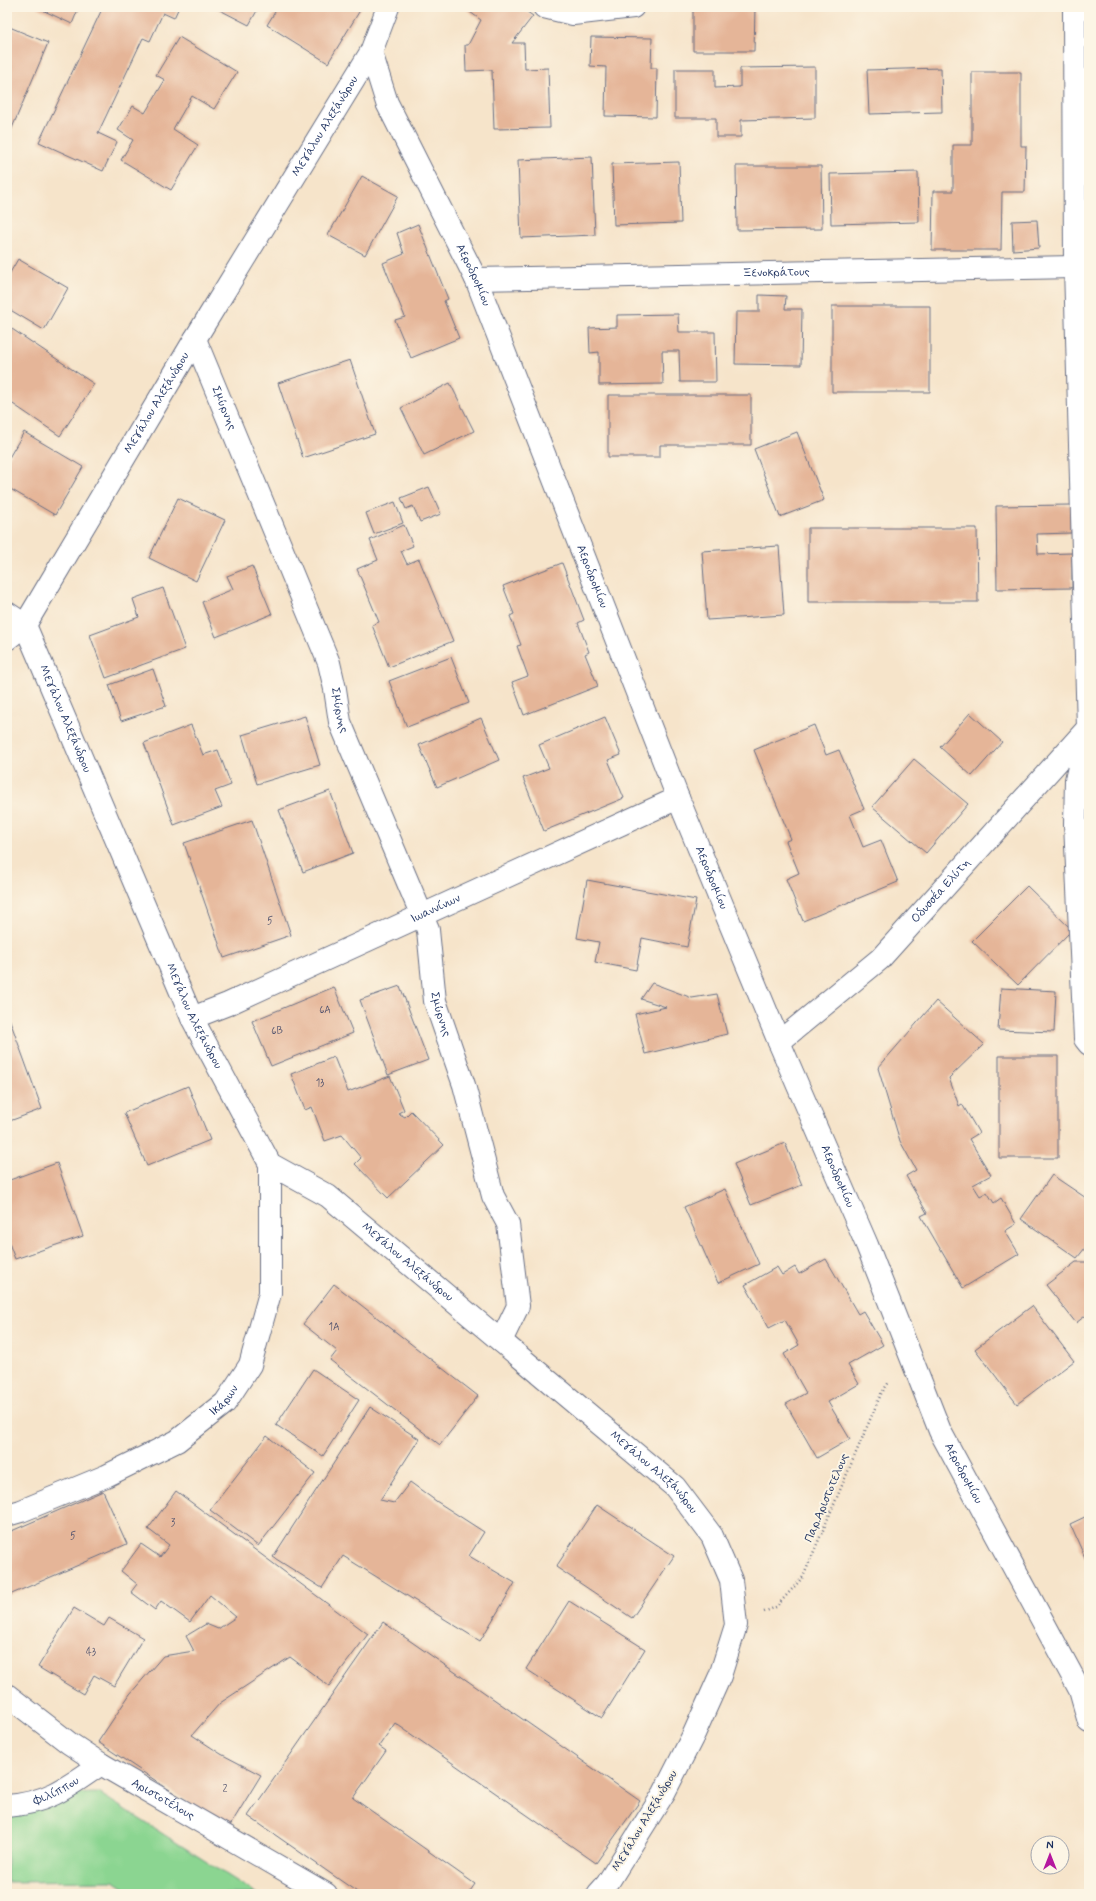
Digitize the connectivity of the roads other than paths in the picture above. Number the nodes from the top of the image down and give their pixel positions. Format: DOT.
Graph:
graph roads {
  1 [pos="388,7"];
  2 [pos="544,7"];
  3 [pos="633,7"];
  4 [pos="1074,7"];
  5 [pos="371,52"];
  6 [pos="1075,267"];
  7 [pos="476,279"];
  8 [pos="195,339"];
  9 [pos="7,613"];
  10 [pos="25,625"];
  11 [pos="7,639"];
  12 [pos="1089,727"];
  13 [pos="678,798"];
  14 [pos="423,916"];
  15 [pos="192,1018"];
  16 [pos="779,1042"];
  17 [pos="1089,1044"];
  18 [pos="270,1164"];
  19 [pos="501,1341"];
  20 [pos="7,1515"];
  21 [pos="1084,1693"];
  22 [pos="7,1695"];
  23 [pos="1089,1722"];
  24 [pos="101,1764"];
  25 [pos="7,1806"];
  26 [pos="326,1894"];
  27 [pos="598,1894"];
  1 -- 5 [label="street, Μεγάλου Αλεξάνδρου"];
  2 -- 3 [label="street"];
  4 -- 6 [label="street"];
  5 -- 7 [label="street, Αεροδρομίου"];
  5 -- 8 [label="street, Μεγάλου Αλεξάνδρου"];
  6 -- 7 [label="street, Ξενοκράτους"];
  6 -- 12 [label="street"];
  7 -- 13 [label="street, Αεροδρομίου"];
  8 -- 10 [label="street, Μεγάλου Αλεξάνδρου"];
  8 -- 14 [label="street, Σμύρνης"];
  9 -- 10 [label="street"];
  10 -- 11 [label="street"];
  10 -- 15 [label="street, Μεγάλου Αλεξάνδρου"];
  12 -- 16 [label="street, Οδυσσέα Ελύτη"];
  12 -- 17 [label="street"];
  13 -- 14 [label="street, Ιωαννίνων"];
  13 -- 16 [label="street, Αεροδρομίου"];
  14 -- 15 [label="street, Ιωαννίνων"];
  14 -- 19 [label="street, Σμύρνης"];
  15 -- 18 [label="street, Μεγάλου Αλεξάνδρου"];
  16 -- 21 [label="street, Αεροδρομίου"];
  18 -- 19 [label="street, Μεγάλου Αλεξάνδρου"];
  18 -- 20 [label="street, Ικάρων"];
  19 -- 27 [label="street, Μεγάλου Αλεξάνδρου"];
  21 -- 23 [label="street, Αεροδρομίου"];
  22 -- 24 [label="street, Αριστοτέλους"];
  24 -- 25 [label="street, Φιλίππου"];
  24 -- 26 [label="street, Αριστοτέλους"];
}
